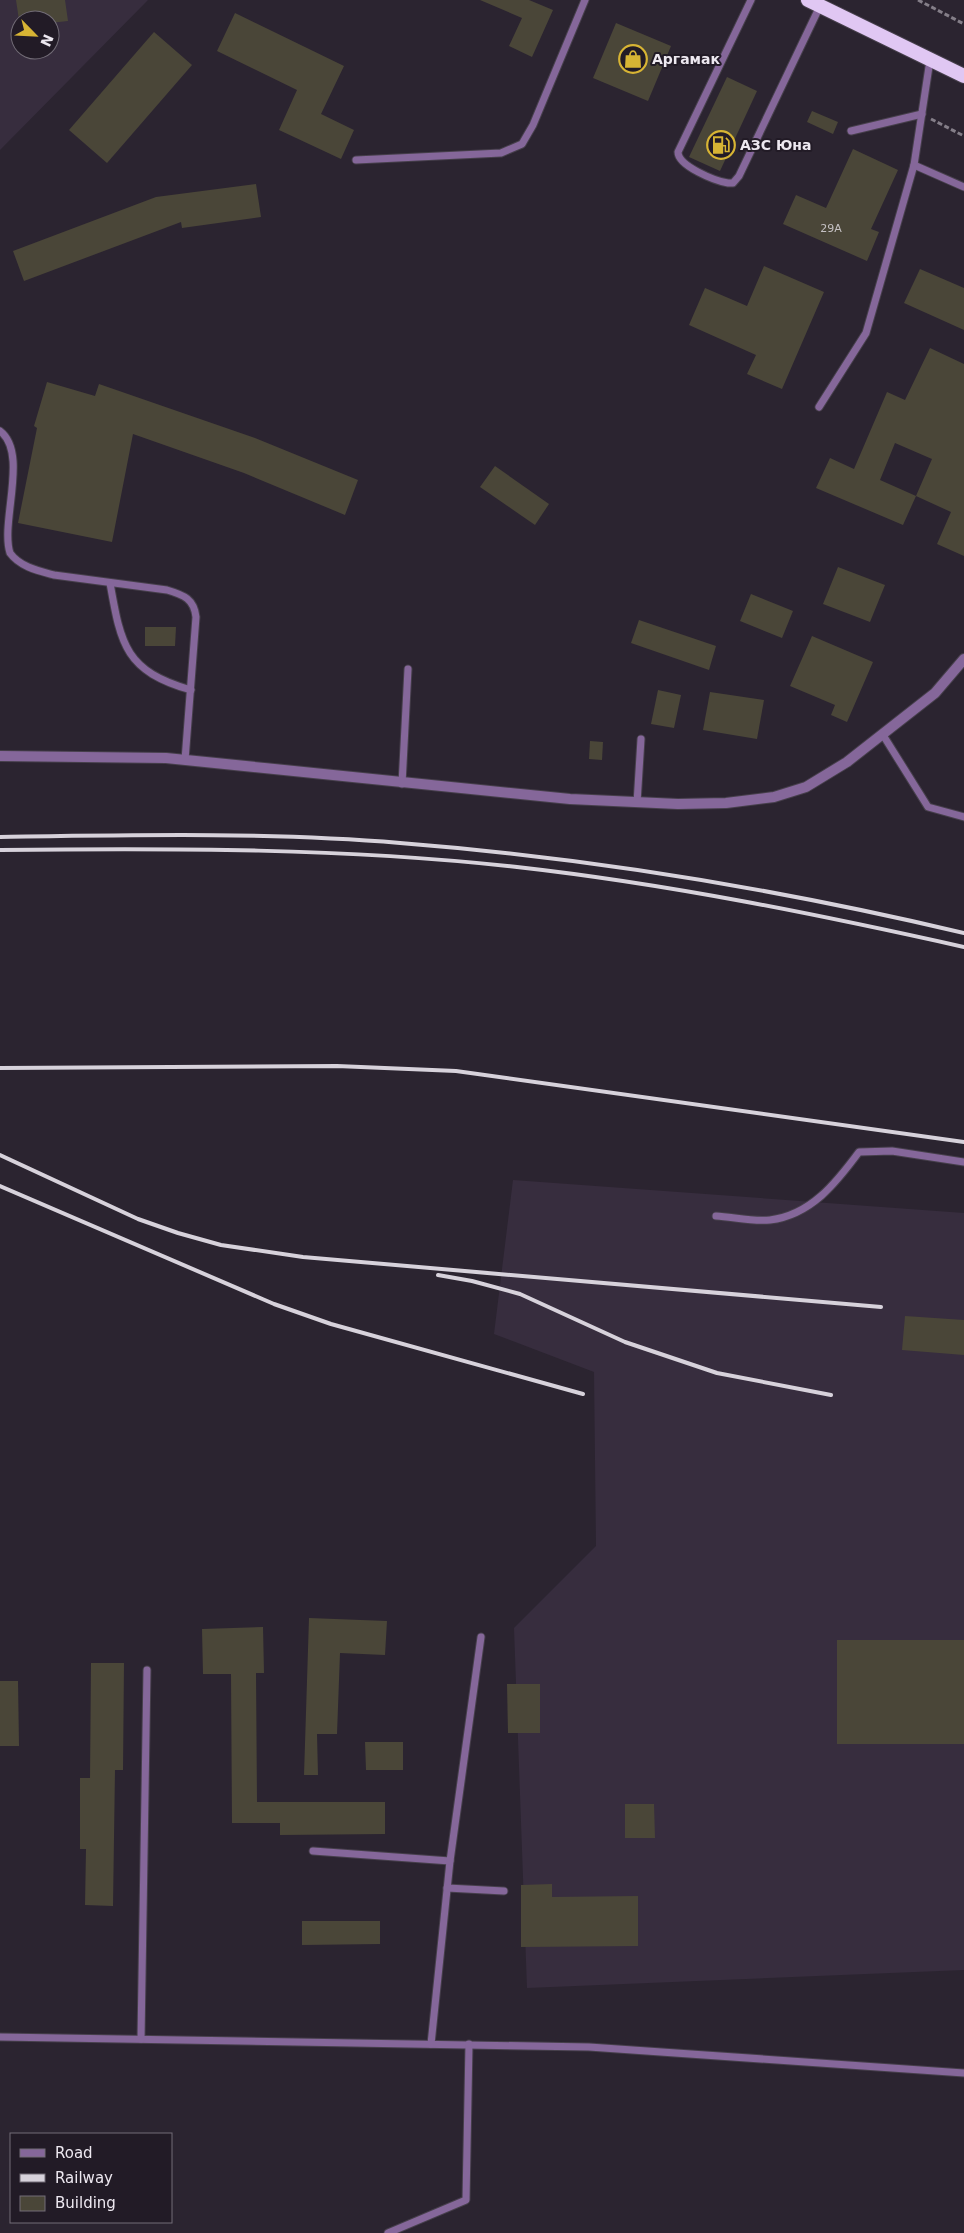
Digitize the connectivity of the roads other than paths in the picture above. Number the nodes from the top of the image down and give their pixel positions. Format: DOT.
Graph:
graph roads {
  1 [pos="586,0"];
  2 [pos="751,0"];
  3 [pos="814,3"];
  4 [pos="930,60"];
  5 [pos="964,76"];
  6 [pos="922,114"];
  7 [pos="851,131"];
  8 [pos="356,160"];
  9 [pos="914,165"];
  10 [pos="964,187"];
  11 [pos="819,407"];
  12 [pos="0,431"];
  13 [pos="110,583"];
  14 [pos="964,659"];
  15 [pos="408,669"];
  16 [pos="191,690"];
  17 [pos="883,736"];
  18 [pos="641,739"];
  19 [pos="0,756"];
  20 [pos="185,760"];
  21 [pos="402,784"];
  22 [pos="637,803"];
  23 [pos="964,817"];
  24 [pos="964,1162"];
  25 [pos="716,1216"];
  26 [pos="481,1637"];
  27 [pos="147,1670"];
  28 [pos="313,1851"];
  29 [pos="450,1861"];
  30 [pos="448,1888"];
  31 [pos="504,1891"];
  32 [pos="0,2037"];
  33 [pos="141,2039"];
  34 [pos="431,2044"];
  35 [pos="469,2044"];
  36 [pos="964,2073"];
  37 [pos="388,2233"];
  1 -- 8 [label="lane"];
  2 -- 3 [label="lane"];
  3 -- 4 [label="highway"];
  4 -- 5 [label="highway"];
  4 -- 6 [label="lane"];
  6 -- 7 [label="lane"];
  6 -- 9 [label="lane"];
  9 -- 10 [label="lane"];
  9 -- 11 [label="lane"];
  12 -- 13 [label="lane"];
  13 -- 16 [label="lane"];
  13 -- 16 [label="lane"];
  14 -- 17 [label="street"];
  15 -- 21 [label="lane"];
  16 -- 20 [label="lane"];
  17 -- 22 [label="street"];
  17 -- 23 [label="lane"];
  18 -- 22 [label="lane"];
  19 -- 20 [label="street"];
  20 -- 21 [label="street"];
  21 -- 22 [label="street"];
  24 -- 25 [label="lane"];
  26 -- 29 [label="lane"];
  27 -- 33 [label="lane"];
  28 -- 29 [label="lane"];
  29 -- 30 [label="lane"];
  30 -- 31 [label="lane"];
  30 -- 34 [label="lane"];
  32 -- 33 [label="lane"];
  33 -- 34 [label="lane"];
  34 -- 35 [label="lane"];
  35 -- 36 [label="lane"];
  35 -- 37 [label="lane"];
}
